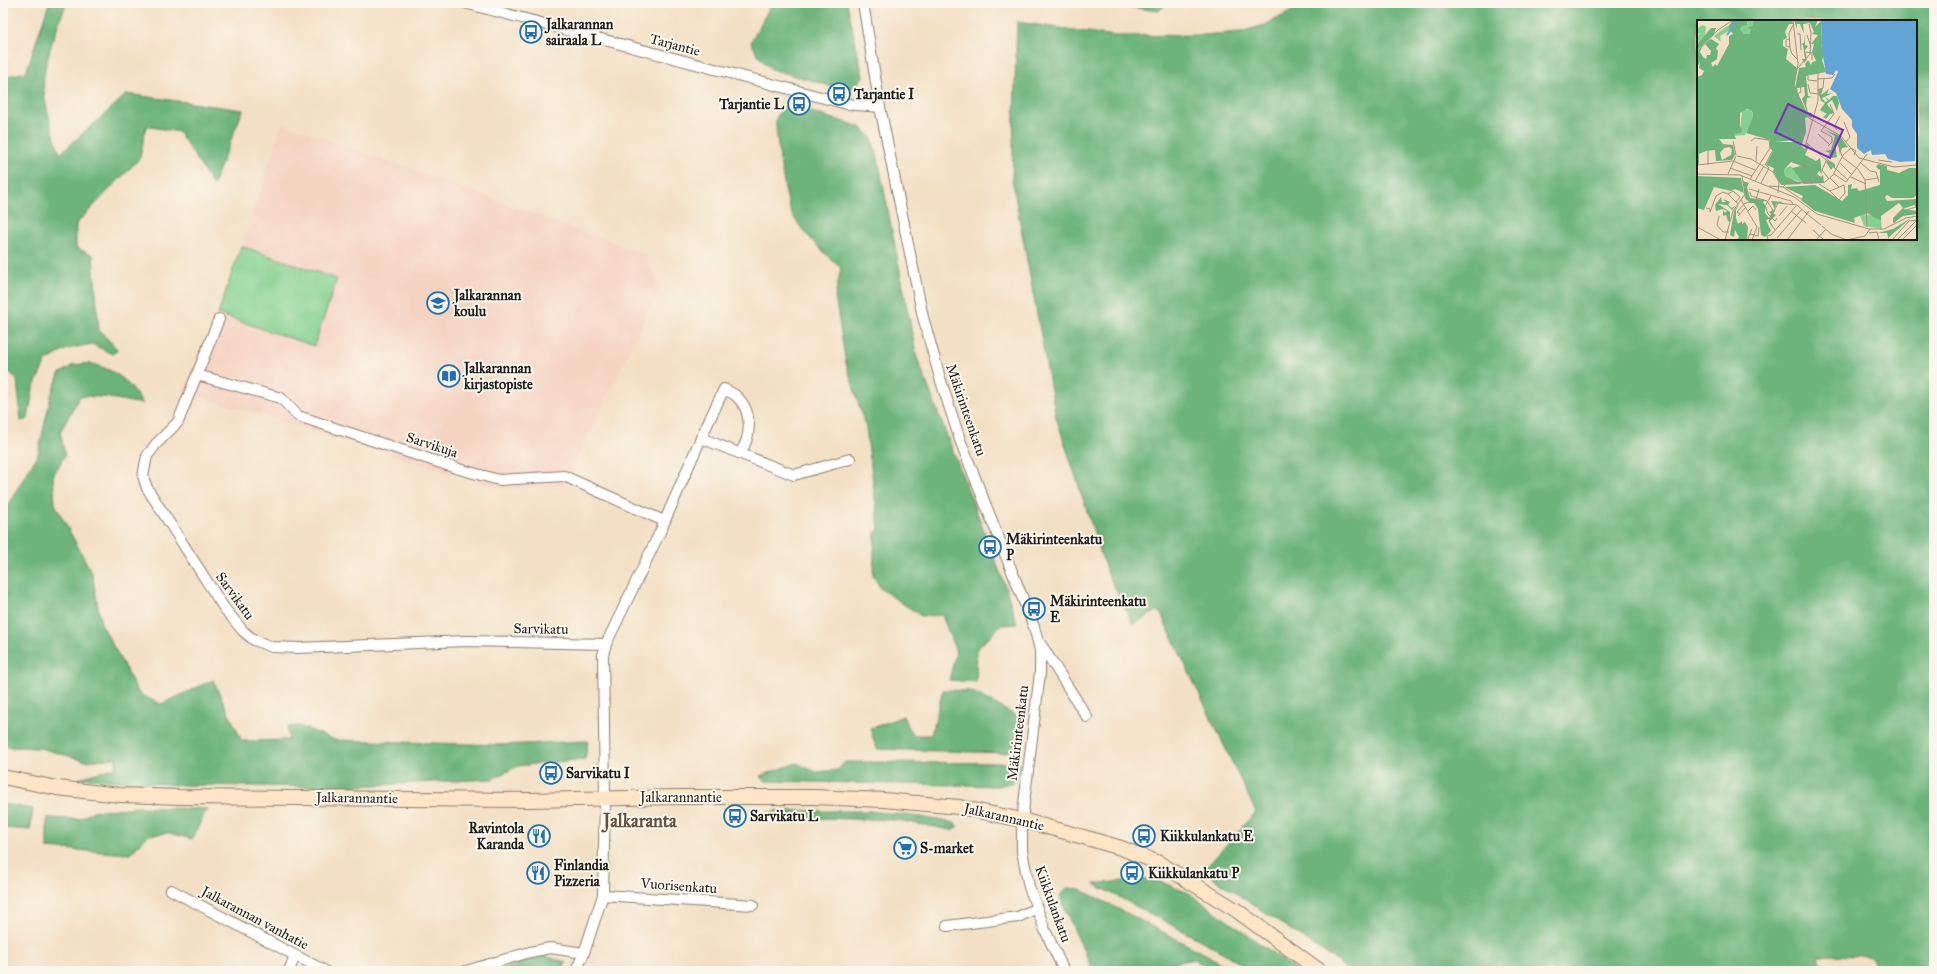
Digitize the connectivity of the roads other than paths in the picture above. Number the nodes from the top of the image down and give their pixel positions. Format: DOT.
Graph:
graph roads {
  1 [pos="465,3"];
  2 [pos="863,3"];
  3 [pos="880,107"];
  4 [pos="219,319"];
  5 [pos="197,375"];
  6 [pos="701,438"];
  7 [pos="740,453"];
  8 [pos="850,459"];
  9 [pos="664,521"];
  10 [pos="1037,638"];
  11 [pos="606,644"];
  12 [pos="1087,717"];
  13 [pos="3,777"];
  14 [pos="605,798"];
  15 [pos="1022,820"];
  16 [pos="171,890"];
  17 [pos="603,895"];
  18 [pos="753,905"];
  19 [pos="1037,908"];
  20 [pos="947,926"];
  21 [pos="584,953"];
  22 [pos="295,955"];
  23 [pos="289,971"];
  24 [pos="325,971"];
  25 [pos="466,971"];
  26 [pos="576,971"];
  27 [pos="1064,971"];
  28 [pos="1320,971"];
  1 -- 3 [label="street, Tarjantie"];
  2 -- 3 [label="street, Mäkirinteenkatu"];
  3 -- 10 [label="street, Mäkirinteenkatu"];
  4 -- 5 [label="street, Sarvikatu"];
  5 -- 9 [label="street, Sarvikuja"];
  5 -- 11 [label="street, Sarvikatu"];
  6 -- 7 [label="street"];
  6 -- 7 [label="street"];
  6 -- 9 [label="street"];
  7 -- 8 [label="street"];
  9 -- 11 [label="street"];
  10 -- 12 [label="street"];
  10 -- 15 [label="street, Mäkirinteenkatu"];
  11 -- 14 [label="street"];
  13 -- 14 [label="main road, Jalkarannantie"];
  14 -- 15 [label="main road, Jalkarannantie"];
  14 -- 17 [label="street"];
  15 -- 19 [label="street, Kiikkulankatu"];
  15 -- 28 [label="main road, Jalkarannantie"];
  16 -- 22 [label="street, Jalkarannan vanhatie"];
  17 -- 18 [label="street, Vuorisenkatu"];
  17 -- 21 [label="street"];
  19 -- 20 [label="street"];
  19 -- 27 [label="street, Kiikkulankatu"];
  21 -- 25 [label="street"];
  21 -- 26 [label="street"];
  22 -- 23 [label="street"];
  22 -- 24 [label="street, Jalkarannan vanhatie"];
}
